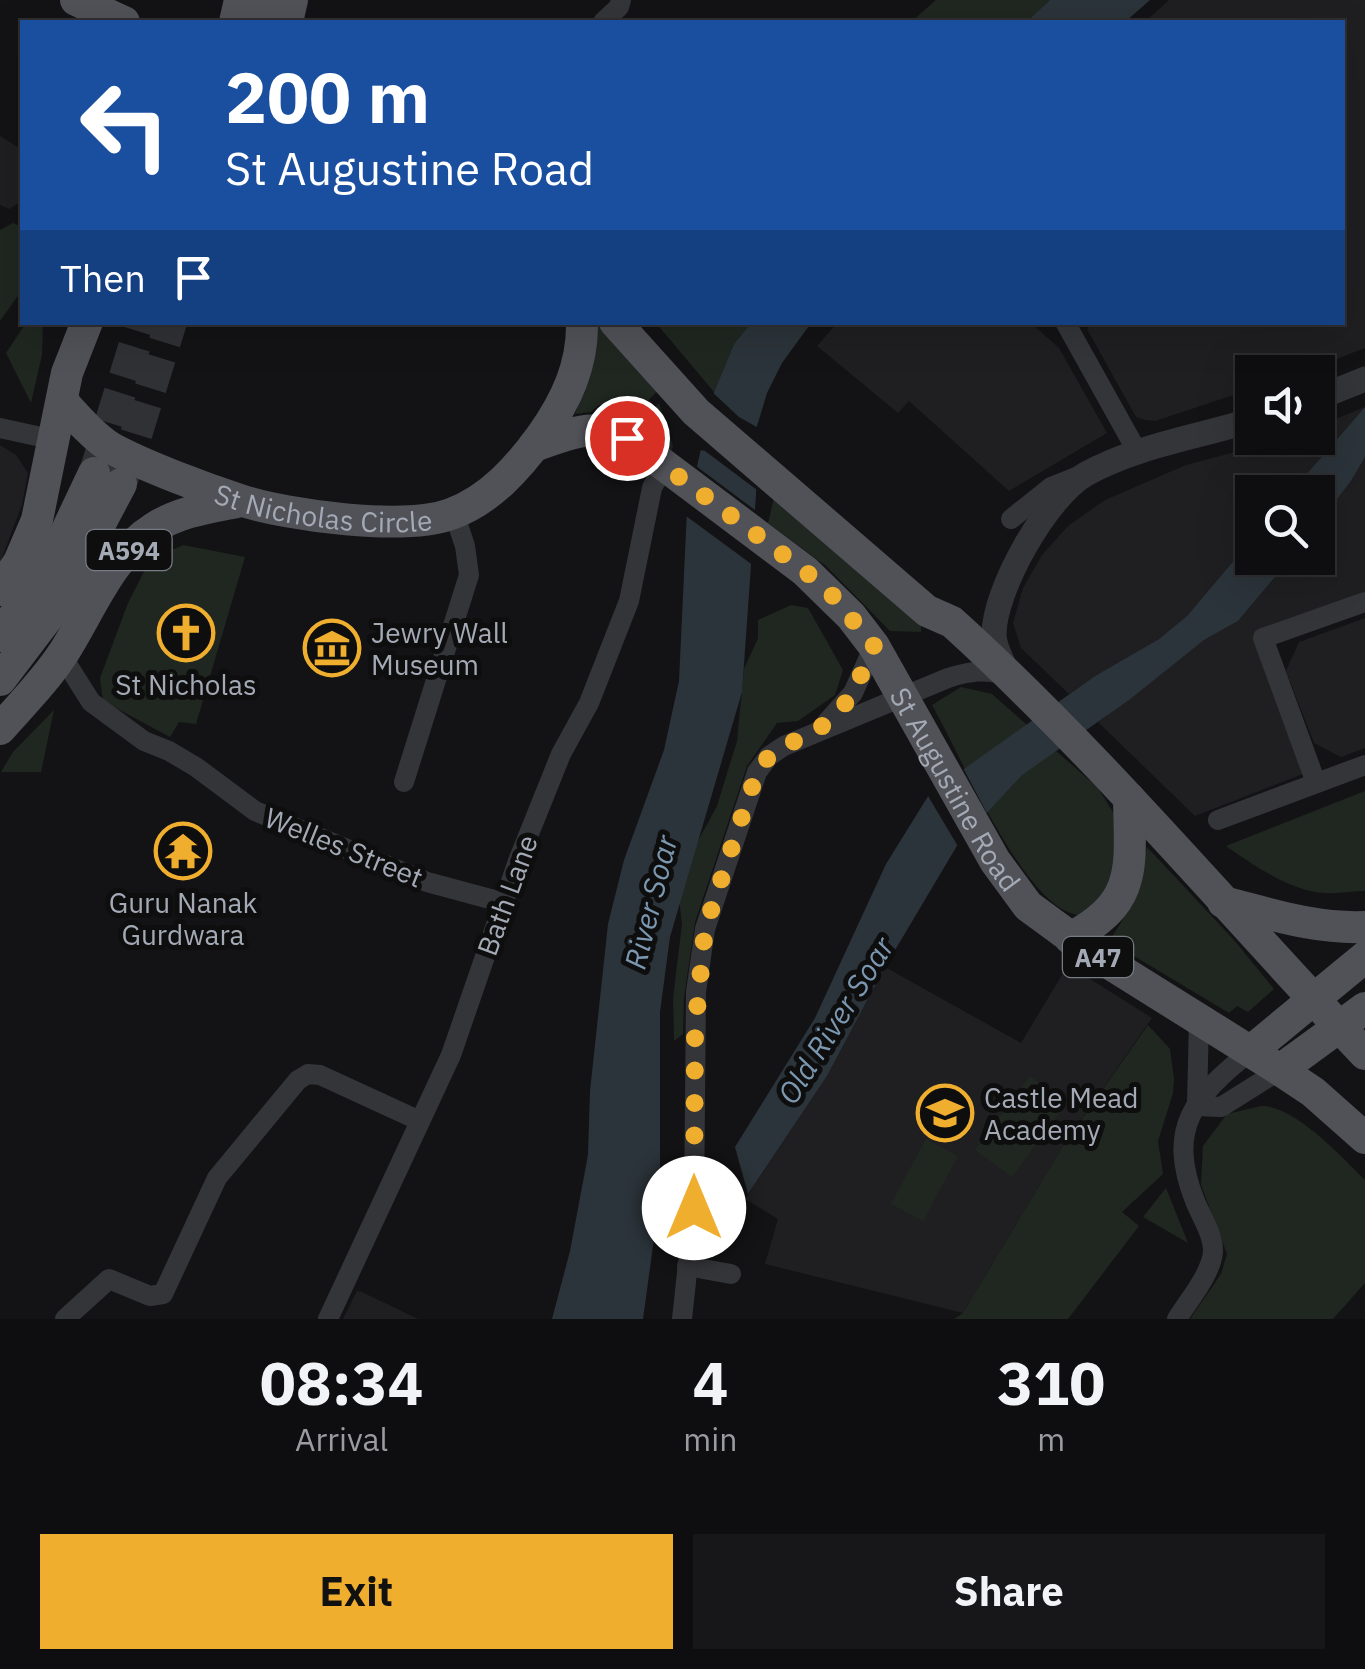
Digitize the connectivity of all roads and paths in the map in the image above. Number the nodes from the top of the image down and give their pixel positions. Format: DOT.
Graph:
graph roads {
  1 [pos="76,0"];
  2 [pos="621,0"];
  3 [pos="120,20"];
  4 [pos="605,20"];
  5 [pos="86,325"];
  6 [pos="582,325"];
  7 [pos="618,325"];
  8 [pos="1069,325"];
  9 [pos="1365,379"];
  10 [pos="1335,391"];
  11 [pos="63,402"];
  12 [pos="1235,425"];
  13 [pos="0,428"];
  14 [pos="55,440"];
  15 [pos="534,446"];
  16 [pos="1138,453"];
  17 [pos="108,468"];
  18 [pos="674,473"];
  19 [pos="1083,476"];
  20 [pos="241,501"];
  21 [pos="454,514"];
  22 [pos="1011,518"];
  23 [pos="0,590"];
  24 [pos="1365,602"];
  25 [pos="0,636"];
  26 [pos="874,646"];
  27 [pos="62,656"];
  28 [pos="0,680"];
  29 [pos="1013,680"];
  30 [pos="902,696"];
  31 [pos="0,729"];
  32 [pos="818,730"];
  33 [pos="1365,765"];
  34 [pos="404,782"];
  35 [pos="1316,783"];
  36 [pos="1129,798"];
  37 [pos="1218,820"];
  38 [pos="505,902"];
  39 [pos="1223,902"];
  40 [pos="1365,927"];
  41 [pos="1070,938"];
  42 [pos="1365,957"];
  43 [pos="1314,1000"];
  44 [pos="1353,1018"];
  45 [pos="1199,1020"];
  46 [pos="1251,1051"];
  47 [pos="1365,1054"];
  48 [pos="1280,1070"];
  49 [pos="1196,1106"];
  50 [pos="420,1121"];
  51 [pos="1365,1138"];
  52 [pos="687,1266"];
  53 [pos="731,1274"];
  54 [pos="66,1319"];
  55 [pos="328,1319"];
  56 [pos="682,1319"];
  57 [pos="1177,1319"];
  1 -- 3 [label="main road"];
  2 -- 4 [label="street"];
  5 -- 11 [label="main road"];
  6 -- 15 [label="main road, St Nicholas Circle / A594"];
  7 -- 29 [label="main road"];
  8 -- 16 [label="street"];
  9 -- 10 [label="street"];
  11 -- 14 [label="main road"];
  11 -- 17 [label="main road, St Nicholas Circle / A594"];
  12 -- 16 [label="street"];
  13 -- 14 [label="street"];
  14 -- 17 [label="main road, A594"];
  14 -- 23 [label="main road"];
  15 -- 18 [label="main road, St Augustine Road / A47"];
  15 -- 21 [label="main road, St Nicholas Circle / A594"];
  16 -- 19 [label="street"];
  17 -- 20 [label="main road, St Nicholas Circle / A594"];
  17 -- 25 [label="main road, A594"];
  17 -- 28 [label="main road, A594"];
  18 -- 26 [label="main road, St Augustine Road / A47"];
  18 -- 38 [label="street, Bath Lane"];
  19 -- 22 [label="street"];
  19 -- 29 [label="street"];
  20 -- 21 [label="main road, St Nicholas Circle / A594"];
  20 -- 27 [label="main road, A594"];
  21 -- 34 [label="street"];
  24 -- 35 [label="street"];
  26 -- 30 [label="main road, St Augustine Road / A47"];
  26 -- 32 [label="street"];
  27 -- 31 [label="main road, A594"];
  27 -- 38 [label="street, Welles Street"];
  29 -- 30 [label="street"];
  29 -- 36 [label="main road"];
  30 -- 32 [label="street"];
  30 -- 41 [label="main road, St Augustine Road / A47"];
  32 -- 52 [label="street"];
  33 -- 35 [label="street"];
  35 -- 37 [label="street"];
  36 -- 39 [label="main road"];
  36 -- 41 [label="main road"];
  38 -- 50 [label="street, Bath Lane"];
  39 -- 40 [label="main road"];
  39 -- 43 [label="main road"];
  41 -- 45 [label="main road, St Augustine Road / A47"];
  42 -- 43 [label="main road"];
  43 -- 44 [label="main road"];
  43 -- 46 [label="main road"];
  44 -- 47 [label="main road"];
  44 -- 48 [label="main road"];
  45 -- 46 [label="main road, St Augustine Road / A47"];
  45 -- 49 [label="street"];
  46 -- 48 [label="main road, A47"];
  46 -- 49 [label="street"];
  48 -- 49 [label="street"];
  48 -- 51 [label="main road, A47"];
  49 -- 57 [label="street"];
  50 -- 54 [label="street"];
  50 -- 55 [label="street, Bath Lane"];
  52 -- 53 [label="street"];
  52 -- 56 [label="street"];
}
